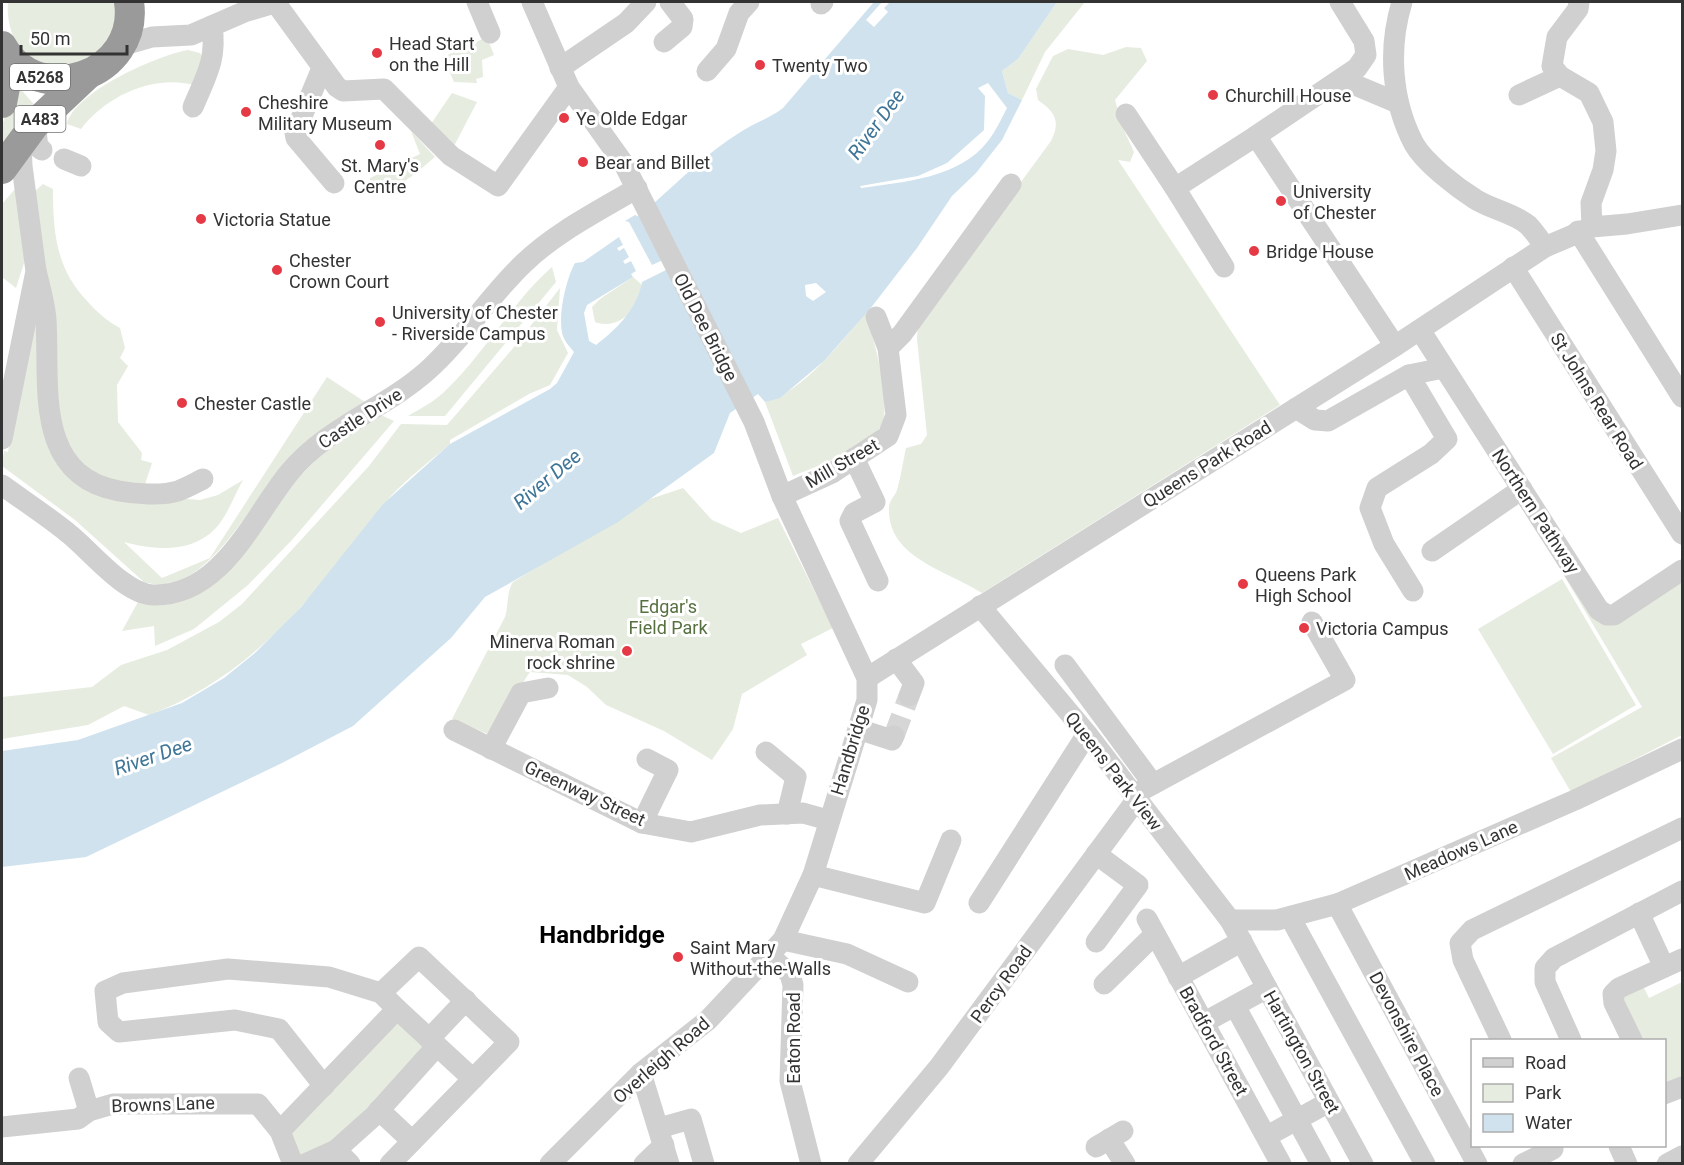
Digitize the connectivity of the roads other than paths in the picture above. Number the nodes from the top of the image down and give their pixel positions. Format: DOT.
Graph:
graph roads {
  1 [pos="277,2"];
  2 [pos="477,2"];
  3 [pos="532,2"];
  4 [pos="646,2"];
  5 [pos="670,2"];
  6 [pos="749,2"];
  7 [pos="1340,2"];
  8 [pos="1402,2"];
  9 [pos="1580,2"];
  10 [pos="129,3"];
  11 [pos="212,26"];
  12 [pos="490,33"];
  13 [pos="173,36"];
  14 [pos="664,42"];
  15 [pos="121,46"];
  16 [pos="2,48"];
  17 [pos="322,68"];
  18 [pos="707,71"];
  19 [pos="86,76"];
  20 [pos="1560,76"];
  21 [pos="564,77"];
  22 [pos="1341,79"];
  23 [pos="1519,95"];
  24 [pos="2,103"];
  25 [pos="1398,103"];
  26 [pos="193,106"];
  27 [pos="1126,114"];
  28 [pos="1256,136"];
  29 [pos="33,139"];
  30 [pos="2,169"];
  31 [pos="334,183"];
  32 [pos="1011,184"];
  33 [pos="637,188"];
  34 [pos="1175,188"];
  35 [pos="1683,215"];
  36 [pos="1585,229"];
  37 [pos="1545,247"];
  38 [pos="1224,267"];
  39 [pos="1513,267"];
  40 [pos="36,271"];
  41 [pos="876,317"];
  42 [pos="1420,330"];
  43 [pos="1395,346"];
  44 [pos="888,348"];
  45 [pos="1443,368"];
  46 [pos="1409,375"];
  47 [pos="1683,397"];
  48 [pos="1296,408"];
  49 [pos="759,438"];
  50 [pos="2,439"];
  51 [pos="854,458"];
  52 [pos="203,479"];
  53 [pos="2,485"];
  54 [pos="1522,489"];
  55 [pos="782,496"];
  56 [pos="1683,534"];
  57 [pos="1432,551"];
  58 [pos="1683,570"];
  59 [pos="878,580"];
  60 [pos="1413,591"];
  61 [pos="980,606"];
  62 [pos="1312,622"];
  63 [pos="896,659"];
  64 [pos="1065,665"];
  65 [pos="867,678"];
  66 [pos="548,688"];
  67 [pos="909,696"];
  68 [pos="858,729"];
  69 [pos="454,730"];
  70 [pos="1087,734"];
  71 [pos="894,736"];
  72 [pos="491,749"];
  73 [pos="1683,749"];
  74 [pos="766,752"];
  75 [pos="647,759"];
  76 [pos="1153,784"];
  77 [pos="1135,797"];
  78 [pos="787,814"];
  79 [pos="828,820"];
  80 [pos="642,823"];
  81 [pos="1683,828"];
  82 [pos="951,840"];
  83 [pos="1096,854"];
  84 [pos="813,874"];
  85 [pos="1683,891"];
  86 [pos="979,903"];
  87 [pos="1337,904"];
  88 [pos="1639,913"];
  89 [pos="1290,917"];
  90 [pos="1230,920"];
  91 [pos="1242,941"];
  92 [pos="1096,942"];
  93 [pos="776,948"];
  94 [pos="1673,963"];
  95 [pos="1178,977"];
  96 [pos="908,982"];
  97 [pos="1104,984"];
  98 [pos="1267,988"];
  99 [pos="381,993"];
  100 [pos="466,1000"];
  101 [pos="1235,1006"];
  102 [pos="397,1009"];
  103 [pos="1203,1023"];
  104 [pos="1500,1039"];
  105 [pos="1570,1039"];
  106 [pos="1631,1039"];
  107 [pos="433,1042"];
  108 [pos="641,1073"];
  109 [pos="79,1078"];
  110 [pos="473,1079"];
  111 [pos="324,1086"];
  112 [pos="1683,1087"];
  113 [pos="1666,1094"];
  114 [pos="1329,1102"];
  115 [pos="379,1110"];
  116 [pos="89,1111"];
  117 [pos="1297,1119"];
  118 [pos="2,1127"];
  119 [pos="280,1131"];
  120 [pos="1267,1136"];
  121 [pos="1109,1139"];
  122 [pos="412,1141"];
  123 [pos="664,1146"];
  124 [pos="1555,1147"];
  125 [pos="1619,1147"];
  126 [pos="1683,1156"];
  127 [pos="343,1157"];
  128 [pos="292,1164"];
  129 [pos="305,1164"];
  130 [pos="390,1164"];
  131 [pos="550,1164"];
  132 [pos="644,1164"];
  133 [pos="704,1164"];
  134 [pos="811,1164"];
  135 [pos="858,1164"];
  136 [pos="1125,1164"];
  137 [pos="1281,1164"];
  138 [pos="1321,1164"];
  139 [pos="1362,1164"];
  140 [pos="1425,1164"];
  141 [pos="1477,1164"];
  142 [pos="1523,1164"];
  143 [pos="1627,1164"];
  144 [pos="1667,1164"];
  1 -- 11 [label="street"];
  1 -- 17 [label="street"];
  2 -- 12 [label="street"];
  3 -- 21 [label="street"];
  4 -- 21 [label="street"];
  5 -- 14 [label="street"];
  6 -- 18 [label="street"];
  7 -- 22 [label="street"];
  8 -- 25 [label="street"];
  9 -- 20 [label="street"];
  10 -- 13 [label="street"];
  10 -- 15 [label="highway, A5268"];
  11 -- 13 [label="street"];
  11 -- 26 [label="street"];
  13 -- 15 [label="street"];
  15 -- 19 [label="highway, A5268"];
  16 -- 19 [label="highway, A5268"];
  16 -- 24 [label="highway, A483"];
  17 -- 21 [label="street"];
  17 -- 31 [label="street"];
  19 -- 29 [label="highway, A483"];
  20 -- 23 [label="street"];
  20 -- 36 [label="street"];
  21 -- 33 [label="street"];
  22 -- 25 [label="street"];
  22 -- 28 [label="street"];
  25 -- 37 [label="street"];
  27 -- 34 [label="street"];
  28 -- 34 [label="street"];
  28 -- 43 [label="street"];
  29 -- 30 [label="highway, A483"];
  29 -- 40 [label="street"];
  32 -- 44 [label="street"];
  33 -- 49 [label="street, Old Dee Bridge"];
  33 -- 53 [label="street, Castle Drive"];
  34 -- 38 [label="street"];
  35 -- 36 [label="street"];
  36 -- 37 [label="street, Queens Park Road"];
  36 -- 47 [label="street"];
  37 -- 39 [label="street, Queens Park Road"];
  39 -- 42 [label="street, Queens Park Road"];
  39 -- 56 [label="street, St Johns Rear Road"];
  40 -- 50 [label="street"];
  40 -- 52 [label="street"];
  41 -- 44 [label="street, Mill Street"];
  42 -- 43 [label="street, Queens Park Road"];
  42 -- 45 [label="street, Northern Pathway"];
  43 -- 48 [label="street, Queens Park Road"];
  44 -- 51 [label="street, Mill Street"];
  45 -- 46 [label="street"];
  45 -- 54 [label="street, Northern Pathway"];
  46 -- 48 [label="street"];
  46 -- 60 [label="street"];
  48 -- 61 [label="street, Queens Park Road"];
  49 -- 55 [label="street, Handbridge"];
  51 -- 55 [label="street, Mill Street"];
  51 -- 59 [label="street"];
  54 -- 57 [label="street"];
  54 -- 58 [label="street, Northern Pathway"];
  55 -- 65 [label="street, Handbridge"];
  61 -- 63 [label="street, Queens Park Road"];
  61 -- 70 [label="street, Queens Park View"];
  62 -- 76 [label="street"];
  63 -- 65 [label="street, Queens Park Road"];
  63 -- 67 [label="street"];
  64 -- 76 [label="street"];
  65 -- 68 [label="street, Handbridge"];
  66 -- 72 [label="street"];
  68 -- 71 [label="street"];
  68 -- 79 [label="street, Handbridge"];
  69 -- 72 [label="street, Greenway Street"];
  70 -- 77 [label="street, Queens Park View"];
  70 -- 86 [label="street"];
  72 -- 80 [label="street, Greenway Street"];
  73 -- 87 [label="street, Meadows Lane"];
  74 -- 78 [label="street"];
  75 -- 80 [label="street"];
  76 -- 77 [label="street"];
  77 -- 83 [label="street, Percy Road"];
  77 -- 90 [label="street, Queens Park View"];
  78 -- 79 [label="street, Greenway Street"];
  78 -- 80 [label="street, Greenway Street"];
  79 -- 84 [label="street, Handbridge"];
  81 -- 104 [label="street"];
  82 -- 84 [label="street"];
  83 -- 92 [label="street"];
  83 -- 135 [label="street, Percy Road"];
  84 -- 93 [label="street, Handbridge"];
  85 -- 88 [label="street"];
  87 -- 89 [label="street, Meadows Lane"];
  87 -- 141 [label="street, Devonshire Place"];
  88 -- 94 [label="street"];
  88 -- 105 [label="street"];
  89 -- 90 [label="street, Meadows Lane"];
  89 -- 140 [label="street"];
  90 -- 91 [label="street, Queens Park View"];
  91 -- 95 [label="street"];
  91 -- 98 [label="street, Hartington Street"];
  93 -- 96 [label="street"];
  93 -- 108 [label="street, Overleigh Road"];
  93 -- 134 [label="street, Eaton Road"];
  94 -- 106 [label="street"];
  95 -- 97 [label="street, Bradford Street"];
  95 -- 103 [label="street, Bradford Street"];
  98 -- 101 [label="street"];
  98 -- 114 [label="street, Hartington Street"];
  99 -- 100 [label="street"];
  99 -- 102 [label="street"];
  99 -- 111 [label="street"];
  100 -- 107 [label="street"];
  100 -- 110 [label="street"];
  101 -- 103 [label="street"];
  101 -- 117 [label="street"];
  102 -- 107 [label="street"];
  102 -- 111 [label="street"];
  103 -- 120 [label="street, Bradford Street"];
  107 -- 110 [label="street"];
  107 -- 115 [label="street"];
  108 -- 123 [label="street"];
  108 -- 131 [label="street, Overleigh Road"];
  109 -- 116 [label="street"];
  110 -- 122 [label="street"];
  111 -- 119 [label="street"];
  112 -- 113 [label="street"];
  114 -- 117 [label="street"];
  114 -- 139 [label="street, Hartington Street"];
  115 -- 122 [label="street"];
  115 -- 127 [label="street"];
  116 -- 118 [label="street, Browns Lane"];
  116 -- 119 [label="street, Browns Lane"];
  117 -- 120 [label="street"];
  117 -- 138 [label="street"];
  119 -- 128 [label="street, Browns Lane"];
  120 -- 137 [label="street, Bradford Street"];
  121 -- 136 [label="street"];
  122 -- 130 [label="street"];
  123 -- 132 [label="street"];
  123 -- 133 [label="street"];
  124 -- 142 [label="street"];
  125 -- 143 [label="street"];
  126 -- 144 [label="street"];
  127 -- 129 [label="street"];
}
